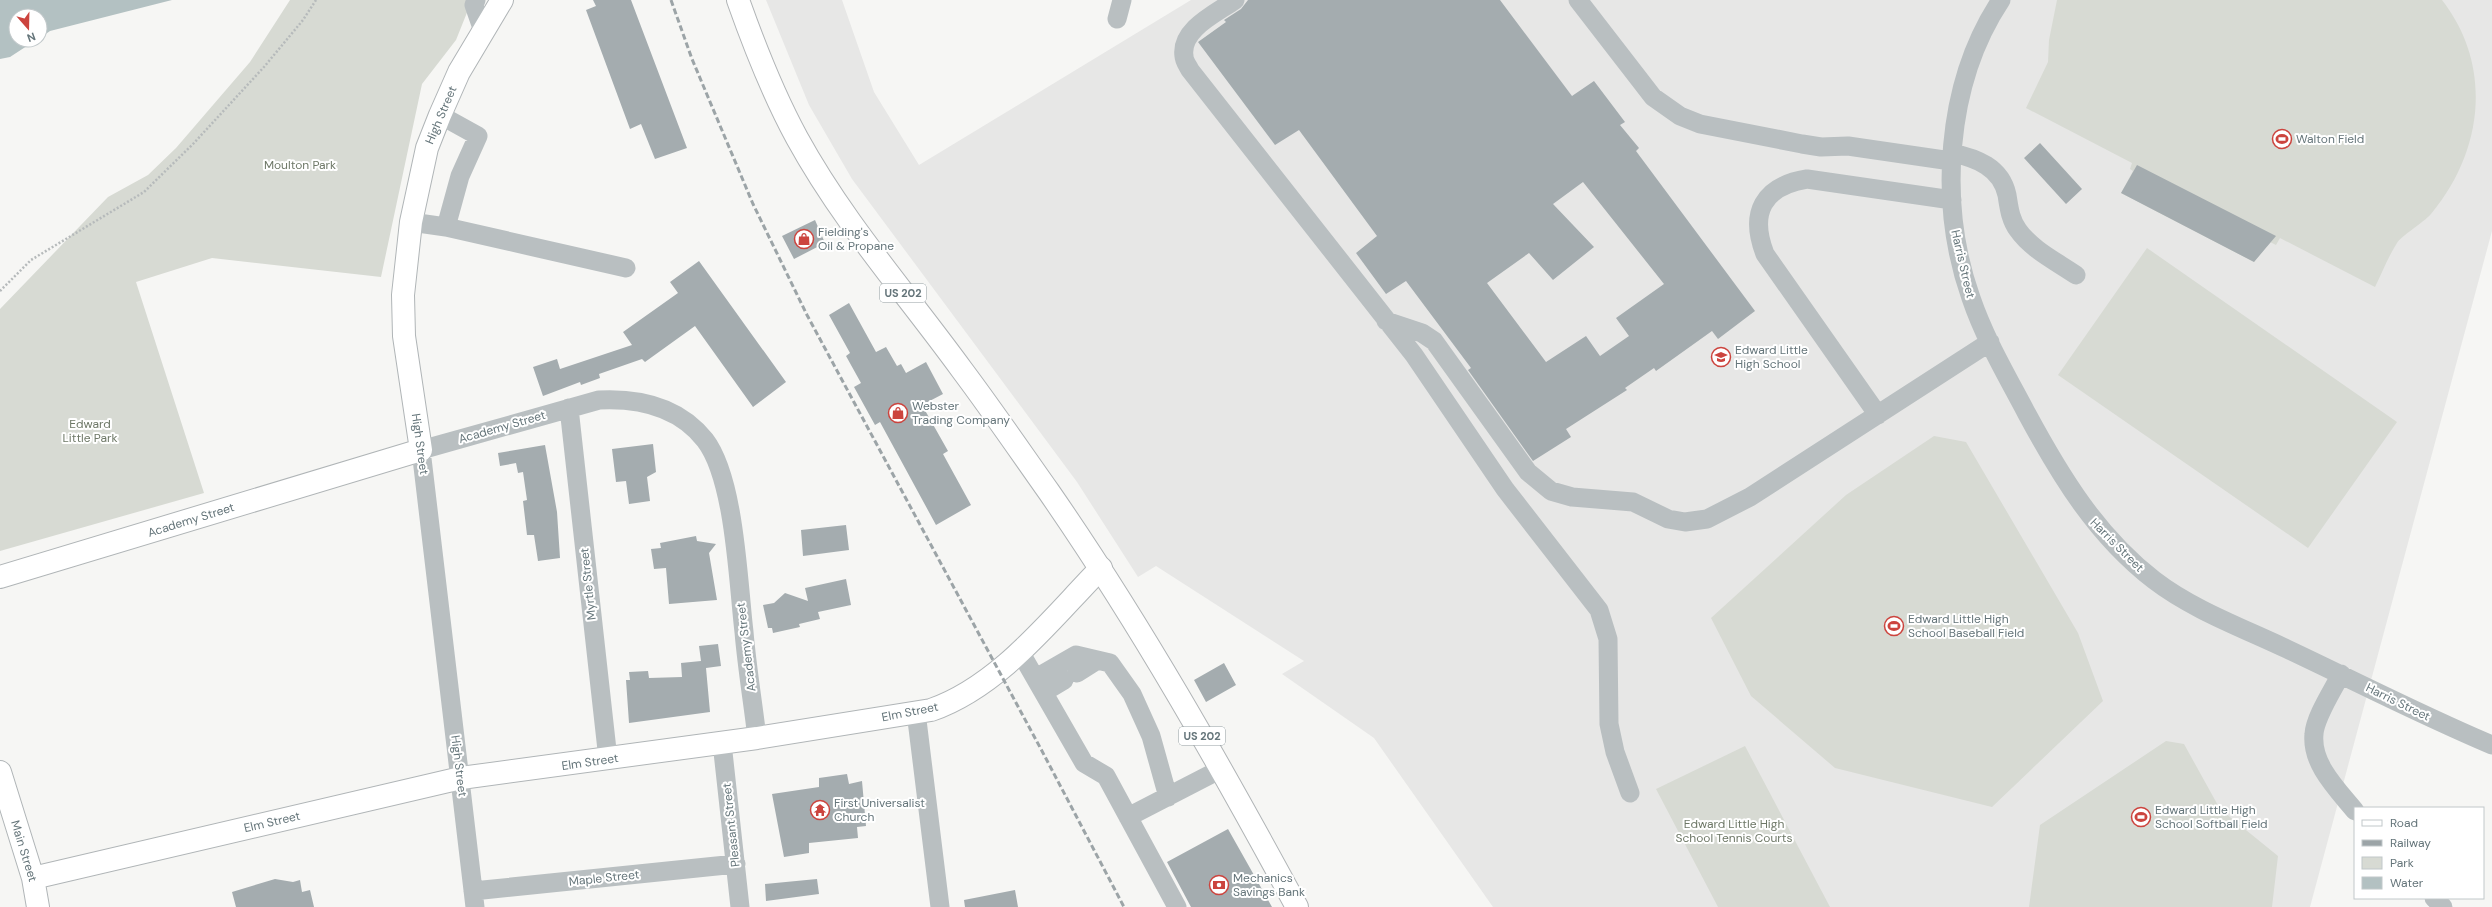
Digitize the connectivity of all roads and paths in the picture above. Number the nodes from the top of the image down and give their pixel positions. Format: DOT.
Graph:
graph roads {
  1 [pos="316,0"];
  2 [pos="476,0"];
  3 [pos="502,0"];
  4 [pos="738,0"];
  5 [pos="1122,0"];
  6 [pos="1235,0"];
  7 [pos="1578,0"];
  8 [pos="2001,0"];
  9 [pos="1117,19"];
  10 [pos="483,31"];
  11 [pos="440,115"];
  12 [pos="1951,157"];
  13 [pos="1952,200"];
  14 [pos="411,222"];
  15 [pos="446,227"];
  16 [pos="626,268"];
  17 [pos="2076,275"];
  18 [pos="0,291"];
  19 [pos="1386,321"];
  20 [pos="1990,342"];
  21 [pos="569,408"];
  22 [pos="1878,415"];
  23 [pos="421,450"];
  24 [pos="1101,568"];
  25 [pos="0,578"];
  26 [pos="1019,650"];
  27 [pos="1096,661"];
  28 [pos="2341,674"];
  29 [pos="1040,685"];
  30 [pos="916,712"];
  31 [pos="757,738"];
  32 [pos="722,743"];
  33 [pos="2492,746"];
  34 [pos="608,759"];
  35 [pos="1221,769"];
  36 [pos="0,772"];
  37 [pos="461,778"];
  38 [pos="1630,793"];
  39 [pos="1168,797"];
  40 [pos="2354,810"];
  41 [pos="1128,817"];
  42 [pos="736,864"];
  43 [pos="33,878"];
  44 [pos="474,899"];
  45 [pos="2435,899"];
  46 [pos="38,907"];
  47 [pos="740,907"];
  48 [pos="940,907"];
  49 [pos="1177,907"];
  50 [pos="1297,907"];
  51 [pos="2443,907"];
  1 -- 18 [label="path"];
  2 -- 10 [label="street"];
  3 -- 10 [label="main road, High Street"];
  4 -- 24 [label="main road, US 202"];
  5 -- 9 [label="street"];
  6 -- 19 [label="street"];
  7 -- 12 [label="street"];
  8 -- 12 [label="street, Harris Street"];
  10 -- 11 [label="main road, High Street"];
  11 -- 14 [label="main road, High Street"];
  11 -- 15 [label="street"];
  12 -- 13 [label="street, Harris Street"];
  12 -- 17 [label="street"];
  13 -- 20 [label="street, Harris Street"];
  13 -- 22 [label="street"];
  14 -- 15 [label="street"];
  14 -- 23 [label="main road, High Street"];
  15 -- 16 [label="street"];
  19 -- 22 [label="street"];
  19 -- 38 [label="street"];
  20 -- 22 [label="street"];
  20 -- 28 [label="street, Harris Street"];
  21 -- 23 [label="street, Academy Street"];
  21 -- 31 [label="street, Academy Street"];
  21 -- 34 [label="street, Myrtle Street"];
  23 -- 25 [label="main road, Academy Street"];
  23 -- 37 [label="street, High Street"];
  24 -- 26 [label="main road, Elm Street"];
  24 -- 35 [label="main road, US 202"];
  26 -- 29 [label="street"];
  26 -- 30 [label="main road, Elm Street"];
  27 -- 29 [label="street"];
  27 -- 29 [label="street"];
  27 -- 39 [label="street"];
  28 -- 33 [label="street, Harris Street"];
  28 -- 40 [label="street"];
  29 -- 41 [label="street"];
  30 -- 31 [label="main road, Elm Street"];
  30 -- 48 [label="street"];
  31 -- 32 [label="main road, Elm Street"];
  32 -- 34 [label="main road, Elm Street"];
  32 -- 42 [label="street, Pleasant Street"];
  34 -- 37 [label="main road, Elm Street"];
  35 -- 39 [label="street"];
  35 -- 50 [label="main road, US 202"];
  36 -- 43 [label="main road, Main Street"];
  37 -- 43 [label="main road, Elm Street"];
  37 -- 44 [label="street, High Street"];
  39 -- 41 [label="street"];
  41 -- 49 [label="street"];
  42 -- 44 [label="street, Maple Street"];
  42 -- 47 [label="street, Pleasant Street"];
  43 -- 46 [label="main road, Main Street"];
  45 -- 51 [label="street"];
}
